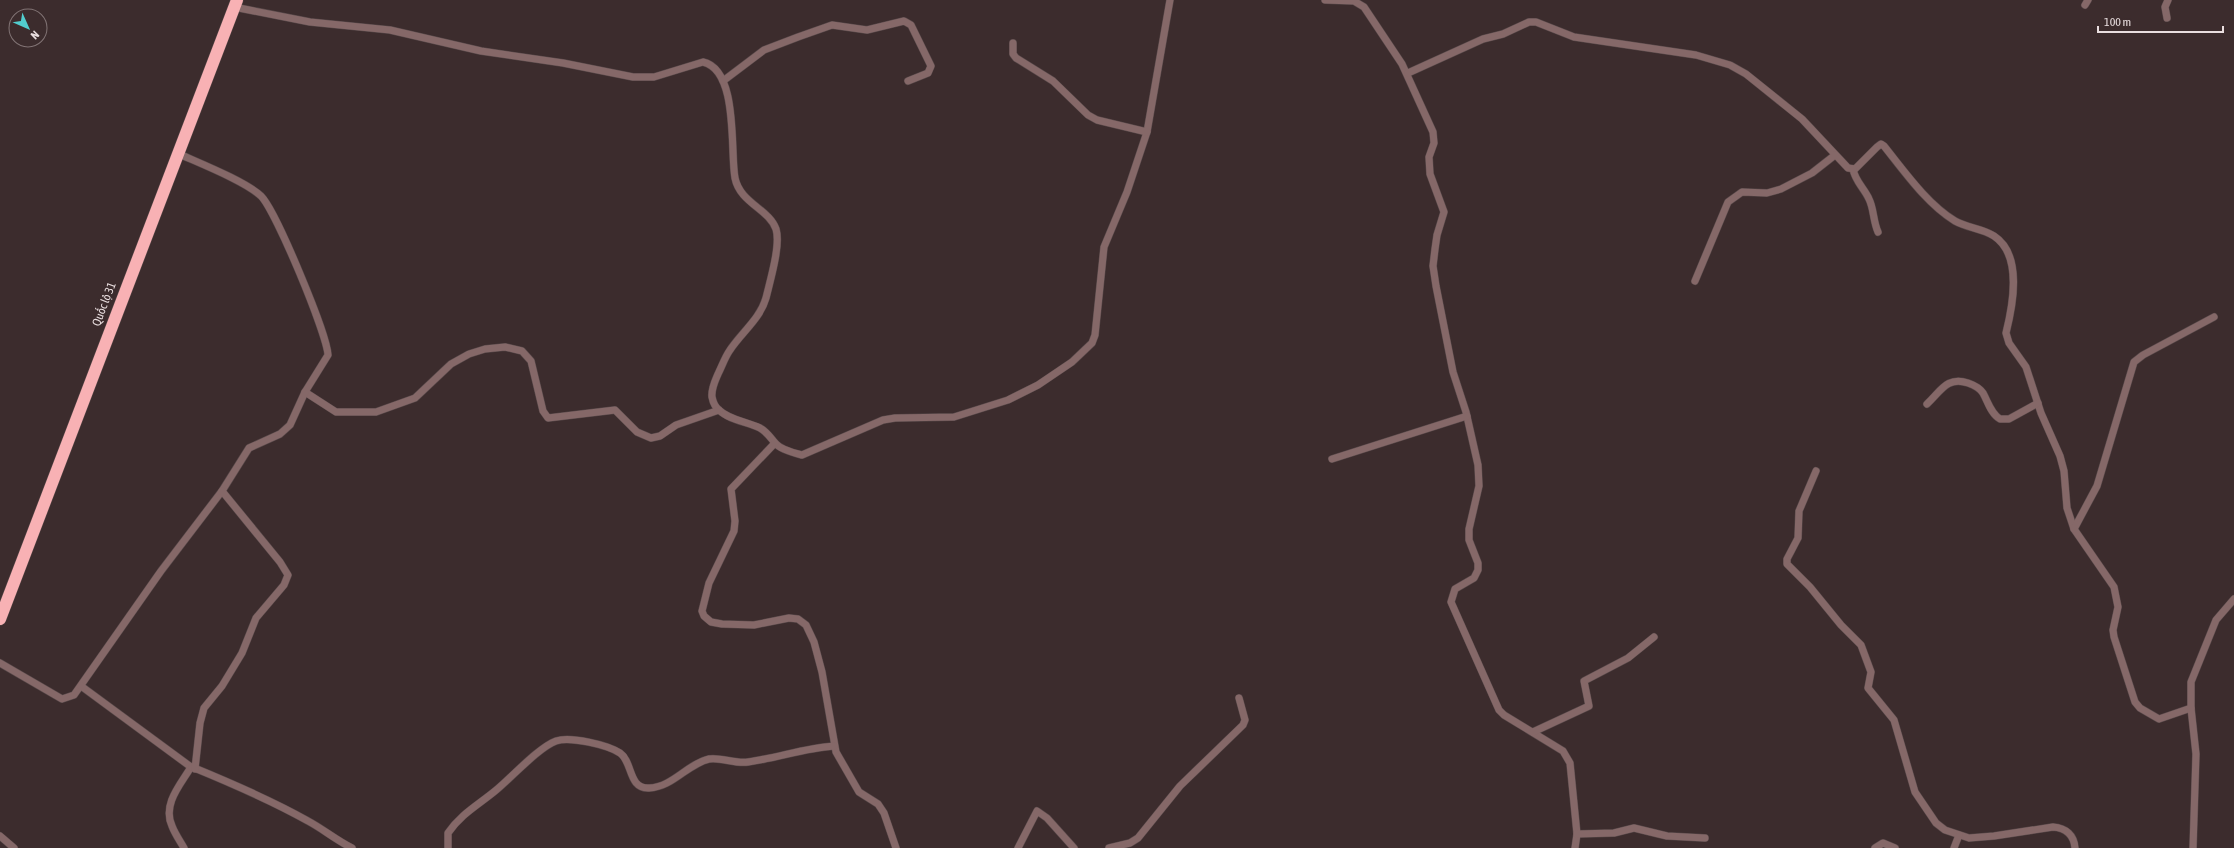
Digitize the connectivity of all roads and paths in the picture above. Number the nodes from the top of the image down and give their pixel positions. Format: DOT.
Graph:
graph roads {
  1 [pos="1170,0"];
  2 [pos="1325,0"];
  3 [pos="2168,0"];
  4 [pos="235,3"];
  5 [pos="2166,18"];
  6 [pos="1013,43"];
  7 [pos="1408,74"];
  8 [pos="723,81"];
  9 [pos="908,81"];
  10 [pos="1147,132"];
  11 [pos="177,153"];
  12 [pos="1835,155"];
  13 [pos="1853,169"];
  14 [pos="1878,232"];
  15 [pos="1695,281"];
  16 [pos="2214,317"];
  17 [pos="305,392"];
  18 [pos="2038,403"];
  19 [pos="1927,404"];
  20 [pos="718,410"];
  21 [pos="1468,416"];
  22 [pos="775,443"];
  23 [pos="1332,459"];
  24 [pos="1816,471"];
  25 [pos="222,491"];
  26 [pos="2074,530"];
  27 [pos="2234,599"];
  28 [pos="0,619"];
  29 [pos="1654,637"];
  30 [pos="0,663"];
  31 [pos="81,686"];
  32 [pos="1240,698"];
  33 [pos="2191,708"];
  34 [pos="1533,732"];
  35 [pos="834,746"];
  36 [pos="193,768"];
  37 [pos="1578,834"];
  38 [pos="1959,835"];
  39 [pos="0,836"];
  40 [pos="1705,838"];
  41 [pos="14,848"];
  42 [pos="184,848"];
  43 [pos="352,848"];
  44 [pos="448,848"];
  45 [pos="896,848"];
  46 [pos="1018,848"];
  47 [pos="1074,848"];
  48 [pos="1109,848"];
  49 [pos="1575,848"];
  50 [pos="1875,848"];
  51 [pos="1895,848"];
  52 [pos="1954,848"];
  53 [pos="2075,848"];
  54 [pos="2193,848"];
  1 -- 10 [label="street"];
  2 -- 7 [label="street"];
  3 -- 5 [label="street"];
  4 -- 8 [label="street"];
  4 -- 11 [label="highway, Quốc lộ 31"];
  6 -- 10 [label="street"];
  7 -- 12 [label="street"];
  7 -- 21 [label="street"];
  8 -- 9 [label="street"];
  8 -- 20 [label="street"];
  10 -- 22 [label="street"];
  11 -- 17 [label="street"];
  11 -- 28 [label="highway, Quốc lộ 31"];
  12 -- 13 [label="street"];
  12 -- 15 [label="street"];
  13 -- 14 [label="street"];
  13 -- 18 [label="street"];
  16 -- 26 [label="street"];
  17 -- 20 [label="street"];
  17 -- 25 [label="street"];
  18 -- 19 [label="street"];
  18 -- 26 [label="street"];
  20 -- 22 [label="street"];
  21 -- 23 [label="street"];
  21 -- 34 [label="street"];
  22 -- 35 [label="street"];
  24 -- 38 [label="street"];
  25 -- 31 [label="street"];
  25 -- 36 [label="street"];
  26 -- 33 [label="street"];
  27 -- 33 [label="street"];
  29 -- 34 [label="street"];
  30 -- 31 [label="street"];
  31 -- 36 [label="street"];
  32 -- 48 [label="street"];
  33 -- 54 [label="street"];
  34 -- 37 [label="street"];
  35 -- 44 [label="street"];
  35 -- 45 [label="street"];
  36 -- 42 [label="street"];
  36 -- 43 [label="street"];
  37 -- 40 [label="street"];
  37 -- 49 [label="street"];
  38 -- 52 [label="street"];
  38 -- 53 [label="street"];
  39 -- 41 [label="street"];
  46 -- 47 [label="street"];
  50 -- 51 [label="street"];
}
